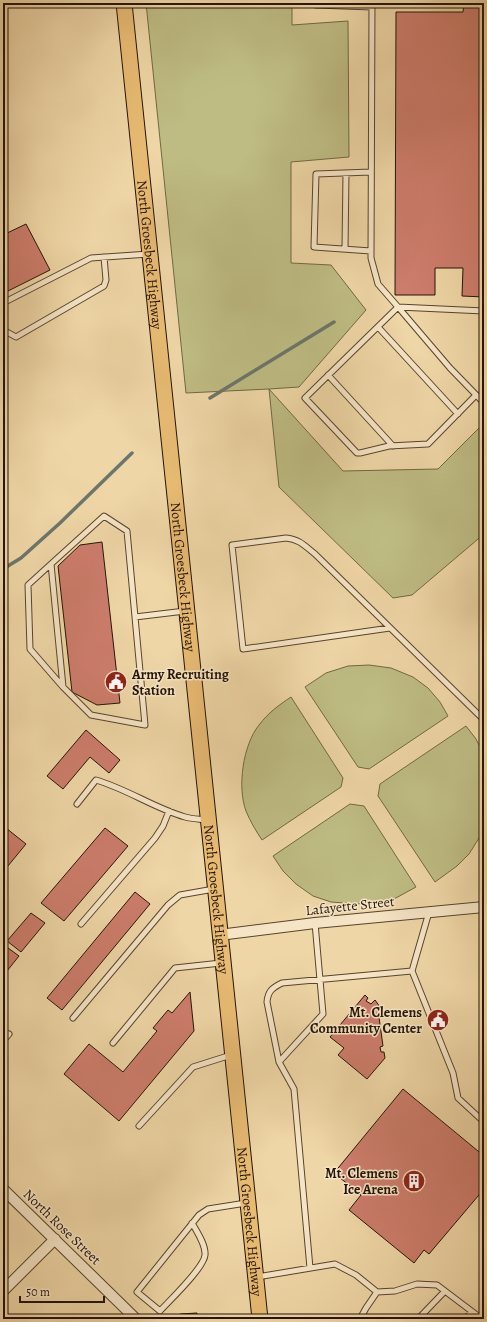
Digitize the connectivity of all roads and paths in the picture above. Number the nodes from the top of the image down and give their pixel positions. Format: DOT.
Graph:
graph roads {
  1 [pos="124,3"];
  2 [pos="316,3"];
  3 [pos="347,5"];
  4 [pos="372,5"];
  5 [pos="371,172"];
  6 [pos="346,173"];
  7 [pos="345,249"];
  8 [pos="371,251"];
  9 [pos="150,254"];
  10 [pos="104,257"];
  11 [pos="3,303"];
  12 [pos="398,307"];
  13 [pos="484,311"];
  14 [pos="378,327"];
  15 [pos="3,328"];
  16 [pos="328,375"];
  17 [pos="476,395"];
  18 [pos="484,403"];
  19 [pos="458,414"];
  20 [pos="393,446"];
  21 [pos="51,564"];
  22 [pos="186,611"];
  23 [pos="135,616"];
  24 [pos="390,628"];
  25 [pos="63,687"];
  26 [pos="484,720"];
  27 [pos="77,804"];
  28 [pos="169,811"];
  29 [pos="208,820"];
  30 [pos="215,889"];
  31 [pos="484,907"];
  32 [pos="429,912"];
  33 [pos="81,924"];
  34 [pos="315,924"];
  35 [pos="219,935"];
  36 [pos="222,962"];
  37 [pos="412,971"];
  38 [pos="319,979"];
  39 [pos="73,1018"];
  40 [pos="9,1034"];
  41 [pos="3,1041"];
  42 [pos="113,1043"];
  43 [pos="232,1055"];
  44 [pos="279,1062"];
  45 [pos="484,1122"];
  46 [pos="139,1126"];
  47 [pos="3,1189"];
  48 [pos="247,1202"];
  49 [pos="192,1223"];
  50 [pos="55,1239"];
  51 [pos="310,1268"];
  52 [pos="255,1277"];
  53 [pos="3,1291"];
  54 [pos="445,1291"];
  55 [pos="377,1292"];
  56 [pos="472,1312"];
  57 [pos="136,1319"];
  58 [pos="260,1319"];
  59 [pos="360,1319"];
  60 [pos="418,1319"];
  61 [pos="465,1319"];
  62 [pos="482,1319"];
  1 -- 9 [label="main road, North Groesbeck Highway"];
  2 -- 3 [label="lane"];
  3 -- 4 [label="lane"];
  4 -- 5 [label="lane"];
  5 -- 6 [label="lane"];
  5 -- 8 [label="lane"];
  6 -- 7 [label="lane"];
  6 -- 7 [label="lane"];
  7 -- 8 [label="lane"];
  8 -- 12 [label="lane"];
  9 -- 10 [label="lane"];
  9 -- 22 [label="main road, North Groesbeck Highway"];
  10 -- 11 [label="lane"];
  10 -- 15 [label="lane"];
  12 -- 13 [label="lane"];
  12 -- 14 [label="lane"];
  12 -- 17 [label="lane"];
  14 -- 16 [label="lane"];
  14 -- 19 [label="lane"];
  16 -- 20 [label="lane"];
  16 -- 20 [label="lane"];
  17 -- 18 [label="lane"];
  17 -- 19 [label="lane"];
  19 -- 20 [label="lane"];
  21 -- 23 [label="lane"];
  21 -- 25 [label="lane"];
  21 -- 25 [label="lane"];
  22 -- 23 [label="lane"];
  22 -- 29 [label="main road, North Groesbeck Highway"];
  23 -- 25 [label="lane"];
  24 -- 24 [label="lane"];
  24 -- 26 [label="lane"];
  27 -- 28 [label="lane"];
  28 -- 29 [label="lane"];
  28 -- 33 [label="lane"];
  29 -- 30 [label="main road, North Groesbeck Highway"];
  30 -- 35 [label="main road, North Groesbeck Highway"];
  30 -- 39 [label="lane"];
  31 -- 32 [label="street, Lafayette Street"];
  32 -- 34 [label="street, Lafayette Street"];
  32 -- 37 [label="lane"];
  34 -- 35 [label="street, Lafayette Street"];
  34 -- 38 [label="lane"];
  35 -- 36 [label="main road, North Groesbeck Highway"];
  36 -- 42 [label="lane"];
  36 -- 43 [label="main road, North Groesbeck Highway"];
  37 -- 38 [label="lane"];
  37 -- 45 [label="lane"];
  38 -- 44 [label="lane"];
  38 -- 44 [label="lane"];
  40 -- 41 [label="lane"];
  43 -- 46 [label="lane"];
  43 -- 48 [label="main road, North Groesbeck Highway"];
  44 -- 51 [label="lane"];
  47 -- 50 [label="street, North Rose Street"];
  48 -- 49 [label="lane"];
  48 -- 52 [label="main road, North Groesbeck Highway"];
  49 -- 49 [label="lane"];
  50 -- 53 [label="street"];
  50 -- 57 [label="street, North Rose Street"];
  51 -- 52 [label="lane"];
  51 -- 55 [label="lane"];
  52 -- 58 [label="main road, North Groesbeck Highway"];
  54 -- 55 [label="lane"];
  54 -- 56 [label="lane"];
  54 -- 60 [label="lane"];
  55 -- 59 [label="lane"];
  56 -- 61 [label="lane"];
  56 -- 62 [label="lane"];
}
